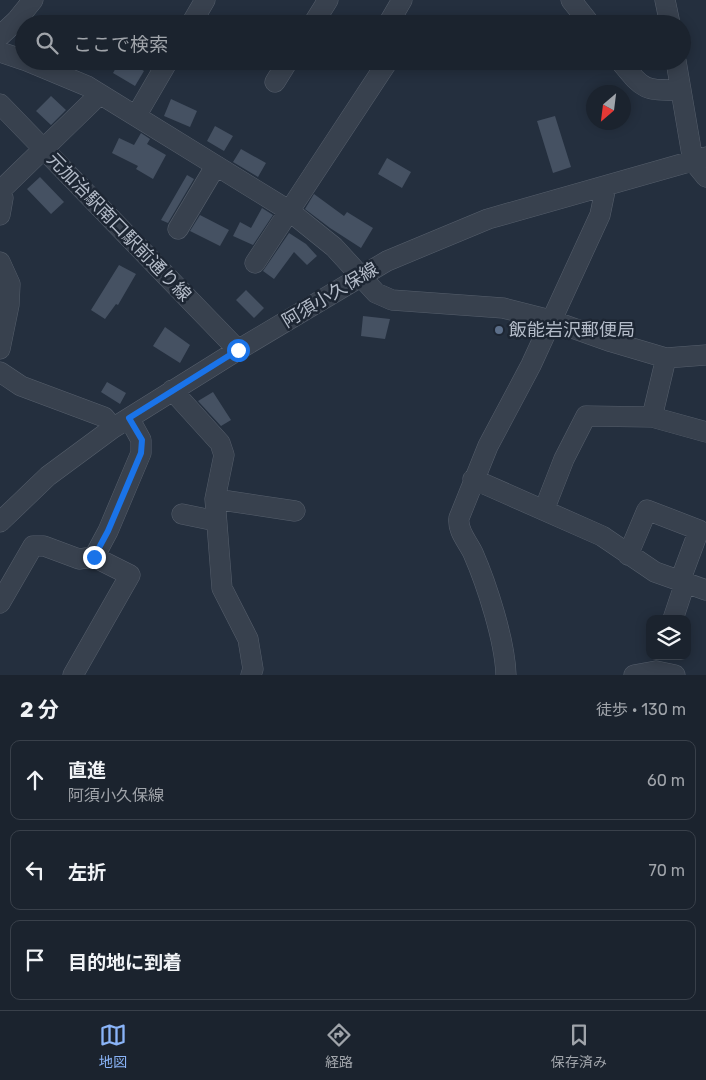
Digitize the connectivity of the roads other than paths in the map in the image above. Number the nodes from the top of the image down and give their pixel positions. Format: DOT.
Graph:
graph roads {
  1 [pos="33,0"];
  2 [pos="205,0"];
  3 [pos="328,0"];
  4 [pos="402,0"];
  5 [pos="571,0"];
  6 [pos="665,0"];
  7 [pos="21,15"];
  8 [pos="196,15"];
  9 [pos="319,15"];
  10 [pos="393,15"];
  11 [pos="583,15"];
  12 [pos="668,15"];
  13 [pos="15,22"];
  14 [pos="0,36"];
  15 [pos="0,52"];
  16 [pos="15,57"];
  17 [pos="45,70"];
  18 [pos="163,70"];
  19 [pos="282,70"];
  20 [pos="382,70"];
  21 [pos="628,70"];
  22 [pos="677,70"];
  23 [pos="275,82"];
  24 [pos="679,90"];
  25 [pos="100,94"];
  26 [pos="0,104"];
  27 [pos="136,116"];
  28 [pos="43,148"];
  29 [pos="700,159"];
  30 [pos="215,167"];
  31 [pos="706,176"];
  32 [pos="606,186"];
  33 [pos="0,190"];
  34 [pos="288,210"];
  35 [pos="0,215"];
  36 [pos="178,229"];
  37 [pos="0,262"];
  38 [pos="255,263"];
  39 [pos="360,276"];
  40 [pos="4,304"];
  41 [pos="550,320"];
  42 [pos="0,349"];
  43 [pos="238,350"];
  44 [pos="706,355"];
  45 [pos="666,358"];
  46 [pos="0,372"];
  47 [pos="172,390"];
  48 [pos="652,417"];
  49 [pos="121,423"];
  50 [pos="706,432"];
  51 [pos="473,479"];
  52 [pos="215,499"];
  53 [pos="544,510"];
  54 [pos="295,511"];
  55 [pos="182,514"];
  56 [pos="216,521"];
  57 [pos="0,522"];
  58 [pos="628,556"];
  59 [pos="94,557"];
  60 [pos="682,582"];
  61 [pos="706,590"];
  62 [pos="0,603"];
  63 [pos="674,615"];
  64 [pos="666,670"];
  65 [pos="508,674"];
  66 [pos="73,675"];
  67 [pos="251,675"];
  68 [pos="634,675"];
  1 -- 7 [label="street"];
  2 -- 8 [label="street"];
  3 -- 9 [label="street"];
  4 -- 10 [label="street"];
  5 -- 11 [label="street"];
  6 -- 12 [label="street"];
  13 -- 14 [label="street"];
  15 -- 16 [label="street"];
  17 -- 25 [label="street"];
  18 -- 27 [label="street"];
  19 -- 23 [label="street"];
  20 -- 34 [label="street"];
  21 -- 24 [label="street"];
  22 -- 24 [label="street"];
  24 -- 29 [label="street"];
  25 -- 27 [label="street"];
  25 -- 28 [label="street"];
  26 -- 28 [label="street, 元加治駅南口駅前通り線"];
  27 -- 30 [label="street"];
  28 -- 33 [label="street"];
  28 -- 43 [label="street, 元加治駅南口駅前通り線"];
  29 -- 31 [label="street"];
  29 -- 32 [label="street, 阿須小久保線"];
  30 -- 34 [label="street"];
  30 -- 36 [label="street"];
  32 -- 39 [label="street, 阿須小久保線"];
  32 -- 41 [label="street"];
  33 -- 35 [label="street"];
  34 -- 38 [label="street"];
  34 -- 39 [label="street"];
  37 -- 40 [label="street"];
  39 -- 41 [label="street"];
  39 -- 43 [label="street, 阿須小久保線"];
  40 -- 42 [label="street"];
  41 -- 45 [label="street"];
  41 -- 51 [label="street"];
  43 -- 47 [label="street, 阿須小久保線"];
  44 -- 45 [label="street"];
  45 -- 48 [label="street"];
  46 -- 49 [label="street"];
  47 -- 49 [label="street, 阿須小久保線"];
  47 -- 52 [label="street"];
  48 -- 50 [label="street"];
  48 -- 53 [label="street"];
  49 -- 57 [label="street, 阿須小久保線"];
  49 -- 59 [label="street"];
  51 -- 53 [label="street"];
  51 -- 65 [label="street"];
  52 -- 54 [label="street"];
  52 -- 56 [label="street"];
  53 -- 58 [label="street"];
  55 -- 56 [label="street"];
  56 -- 67 [label="street"];
  58 -- 60 [label="street"];
  58 -- 60 [label="street"];
  59 -- 62 [label="street"];
  59 -- 66 [label="street"];
  60 -- 61 [label="street"];
  60 -- 63 [label="street"];
  64 -- 68 [label="street"];
}
